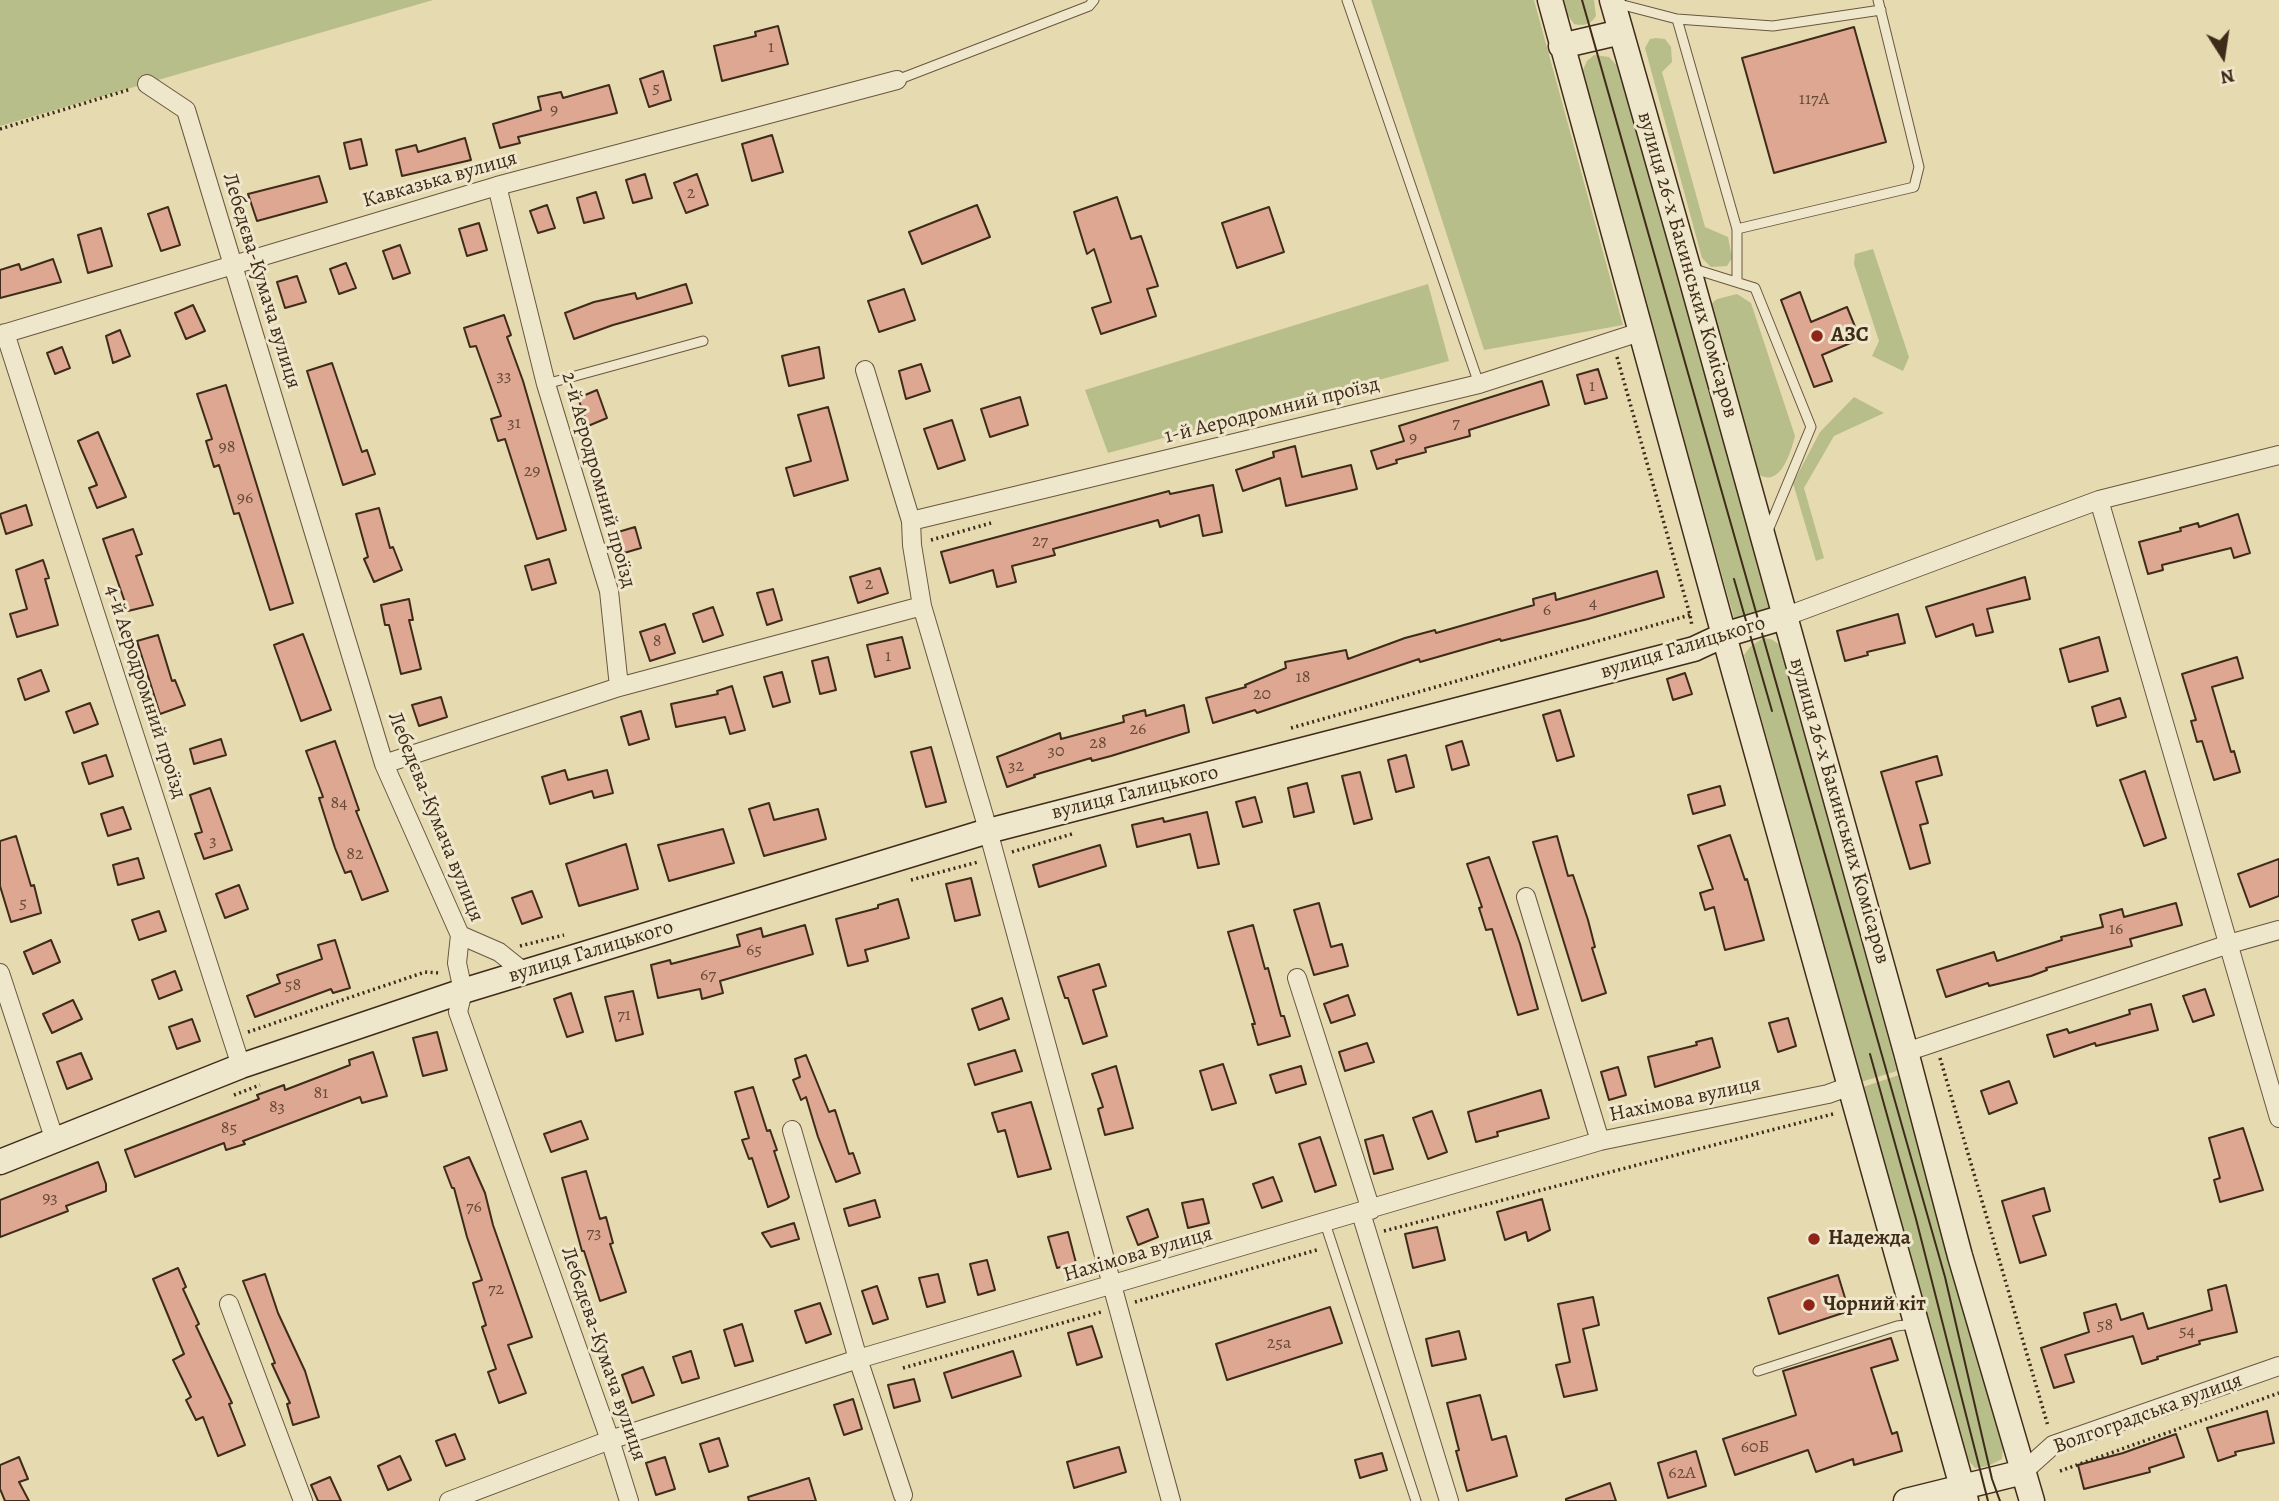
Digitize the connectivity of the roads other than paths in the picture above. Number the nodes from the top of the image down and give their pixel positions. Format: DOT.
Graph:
graph roads {
  1 [pos="1094,0"];
  2 [pos="1347,0"];
  3 [pos="1550,0"];
  4 [pos="1878,0"];
  5 [pos="1612,1"];
  6 [pos="1881,10"];
  7 [pos="1676,19"];
  8 [pos="1621,32"];
  9 [pos="1561,46"];
  10 [pos="897,80"];
  11 [pos="147,84"];
  12 [pos="497,186"];
  13 [pos="1737,229"];
  14 [pos="231,265"];
  15 [pos="1688,267"];
  16 [pos="1737,281"];
  17 [pos="1640,332"];
  18 [pos="3,334"];
  19 [pos="703,341"];
  20 [pos="865,370"];
  21 [pos="546,384"];
  22 [pos="1479,384"];
  23 [pos="2279,455"];
  24 [pos="2099,500"];
  25 [pos="911,521"];
  26 [pos="1764,541"];
  27 [pos="922,606"];
  28 [pos="1784,617"];
  29 [pos="1724,635"];
  30 [pos="619,687"];
  31 [pos="384,764"];
  32 [pos="988,831"];
  33 [pos="1526,897"];
  34 [pos="2279,930"];
  35 [pos="460,934"];
  36 [pos="2229,944"];
  37 [pos="524,972"];
  38 [pos="0,973"];
  39 [pos="1297,978"];
  40 [pos="461,983"];
  41 [pos="1906,1052"];
  42 [pos="241,1066"];
  43 [pos="1850,1086"];
  44 [pos="2279,1118"];
  45 [pos="792,1130"];
  46 [pos="55,1141"];
  47 [pos="1600,1141"];
  48 [pos="0,1162"];
  49 [pos="1366,1212"];
  50 [pos="1325,1223"];
  51 [pos="1112,1286"];
  52 [pos="229,1304"];
  53 [pos="1916,1324"];
  54 [pos="859,1359"];
  55 [pos="2279,1366"];
  56 [pos="1758,1371"];
  57 [pos="610,1440"];
  58 [pos="2023,1472"];
  59 [pos="1964,1494"];
  60 [pos="903,1495"];
  61 [pos="303,1501"];
  62 [pos="449,1501"];
  63 [pos="629,1501"];
  64 [pos="1171,1501"];
  65 [pos="1416,1501"];
  66 [pos="1450,1501"];
  67 [pos="1906,1501"];
  68 [pos="2032,1501"];
  1 -- 10 [label="lane"];
  2 -- 22 [label="lane"];
  3 -- 9 [label="street"];
  4 -- 6 [label="lane"];
  5 -- 7 [label="lane"];
  5 -- 8 [label="street, вулиця 26-х Бакинських Комісаров"];
  6 -- 7 [label="lane"];
  6 -- 13 [label="lane"];
  7 -- 13 [label="lane"];
  8 -- 9 [label="street"];
  8 -- 15 [label="street, вулиця 26-х Бакинських Комісаров"];
  9 -- 17 [label="street"];
  10 -- 12 [label="street, Кавказька вулиця"];
  11 -- 14 [label="street, Лебедєва-Кумача вулиця"];
  12 -- 14 [label="street, Кавказька вулиця"];
  12 -- 21 [label="street, 2-й Аеродромний проїзд"];
  13 -- 16 [label="lane"];
  14 -- 18 [label="street, Кавказька вулиця"];
  14 -- 31 [label="street, Лебедєва-Кумача вулиця"];
  15 -- 16 [label="lane"];
  15 -- 26 [label="street, вулиця 26-х Бакинських Комісаров"];
  16 -- 26 [label="lane"];
  17 -- 22 [label="street, 1-й Аеродромний проїзд"];
  17 -- 29 [label="street"];
  18 -- 42 [label="street, 4-й Аеродромний проїзд"];
  19 -- 21 [label="lane"];
  20 -- 25 [label="street"];
  21 -- 30 [label="street, 2-й Аеродромний проїзд"];
  22 -- 25 [label="street, 1-й Аеродромний проїзд"];
  23 -- 24 [label="street, вулиця Галицького"];
  24 -- 28 [label="street, вулиця Галицького"];
  24 -- 36 [label="street"];
  25 -- 27 [label="street"];
  26 -- 28 [label="street, вулиця 26-х Бакинських Комісаров"];
  27 -- 30 [label="street"];
  27 -- 32 [label="street"];
  28 -- 29 [label="street, вулиця Галицького"];
  28 -- 41 [label="street, вулиця 26-х Бакинських Комісаров"];
  29 -- 32 [label="street, вулиця Галицького"];
  29 -- 43 [label="street"];
  30 -- 31 [label="street"];
  31 -- 35 [label="street, Лебедєва-Кумача вулиця"];
  32 -- 37 [label="street, вулиця Галицького"];
  32 -- 51 [label="street"];
  33 -- 47 [label="street"];
  34 -- 36 [label="street"];
  35 -- 37 [label="street"];
  35 -- 40 [label="street, Лебедєва-Кумача вулиця"];
  36 -- 41 [label="street"];
  36 -- 44 [label="street"];
  37 -- 40 [label="street, вулиця Галицького"];
  38 -- 46 [label="street"];
  39 -- 49 [label="street"];
  40 -- 42 [label="street, вулиця Галицького"];
  40 -- 57 [label="street, Лебедєва-Кумача вулиця"];
  41 -- 58 [label="street, вулиця 26-х Бакинських Комісаров"];
  42 -- 46 [label="street, вулиця Галицького"];
  43 -- 47 [label="street, Нахімова вулиця"];
  43 -- 53 [label="street"];
  45 -- 54 [label="street"];
  46 -- 48 [label="street, вулиця Галицького"];
  47 -- 49 [label="street, Нахімова вулиця"];
  49 -- 50 [label="street, Нахімова вулиця"];
  49 -- 66 [label="street"];
  50 -- 51 [label="street, Нахімова вулиця"];
  50 -- 65 [label="lane"];
  51 -- 54 [label="street, Нахімова вулиця"];
  51 -- 64 [label="street"];
  52 -- 61 [label="street"];
  53 -- 56 [label="lane"];
  53 -- 59 [label="street"];
  54 -- 57 [label="street, Нахімова вулиця"];
  54 -- 60 [label="street"];
  55 -- 58 [label="street, Волгоградська вулиця"];
  57 -- 62 [label="street, Нахімова вулиця"];
  57 -- 63 [label="street, Лебедєва-Кумача вулиця"];
  58 -- 59 [label="street"];
  58 -- 68 [label="street, вулиця 26-х Бакинських Комісаров"];
  59 -- 67 [label="street"];
}
